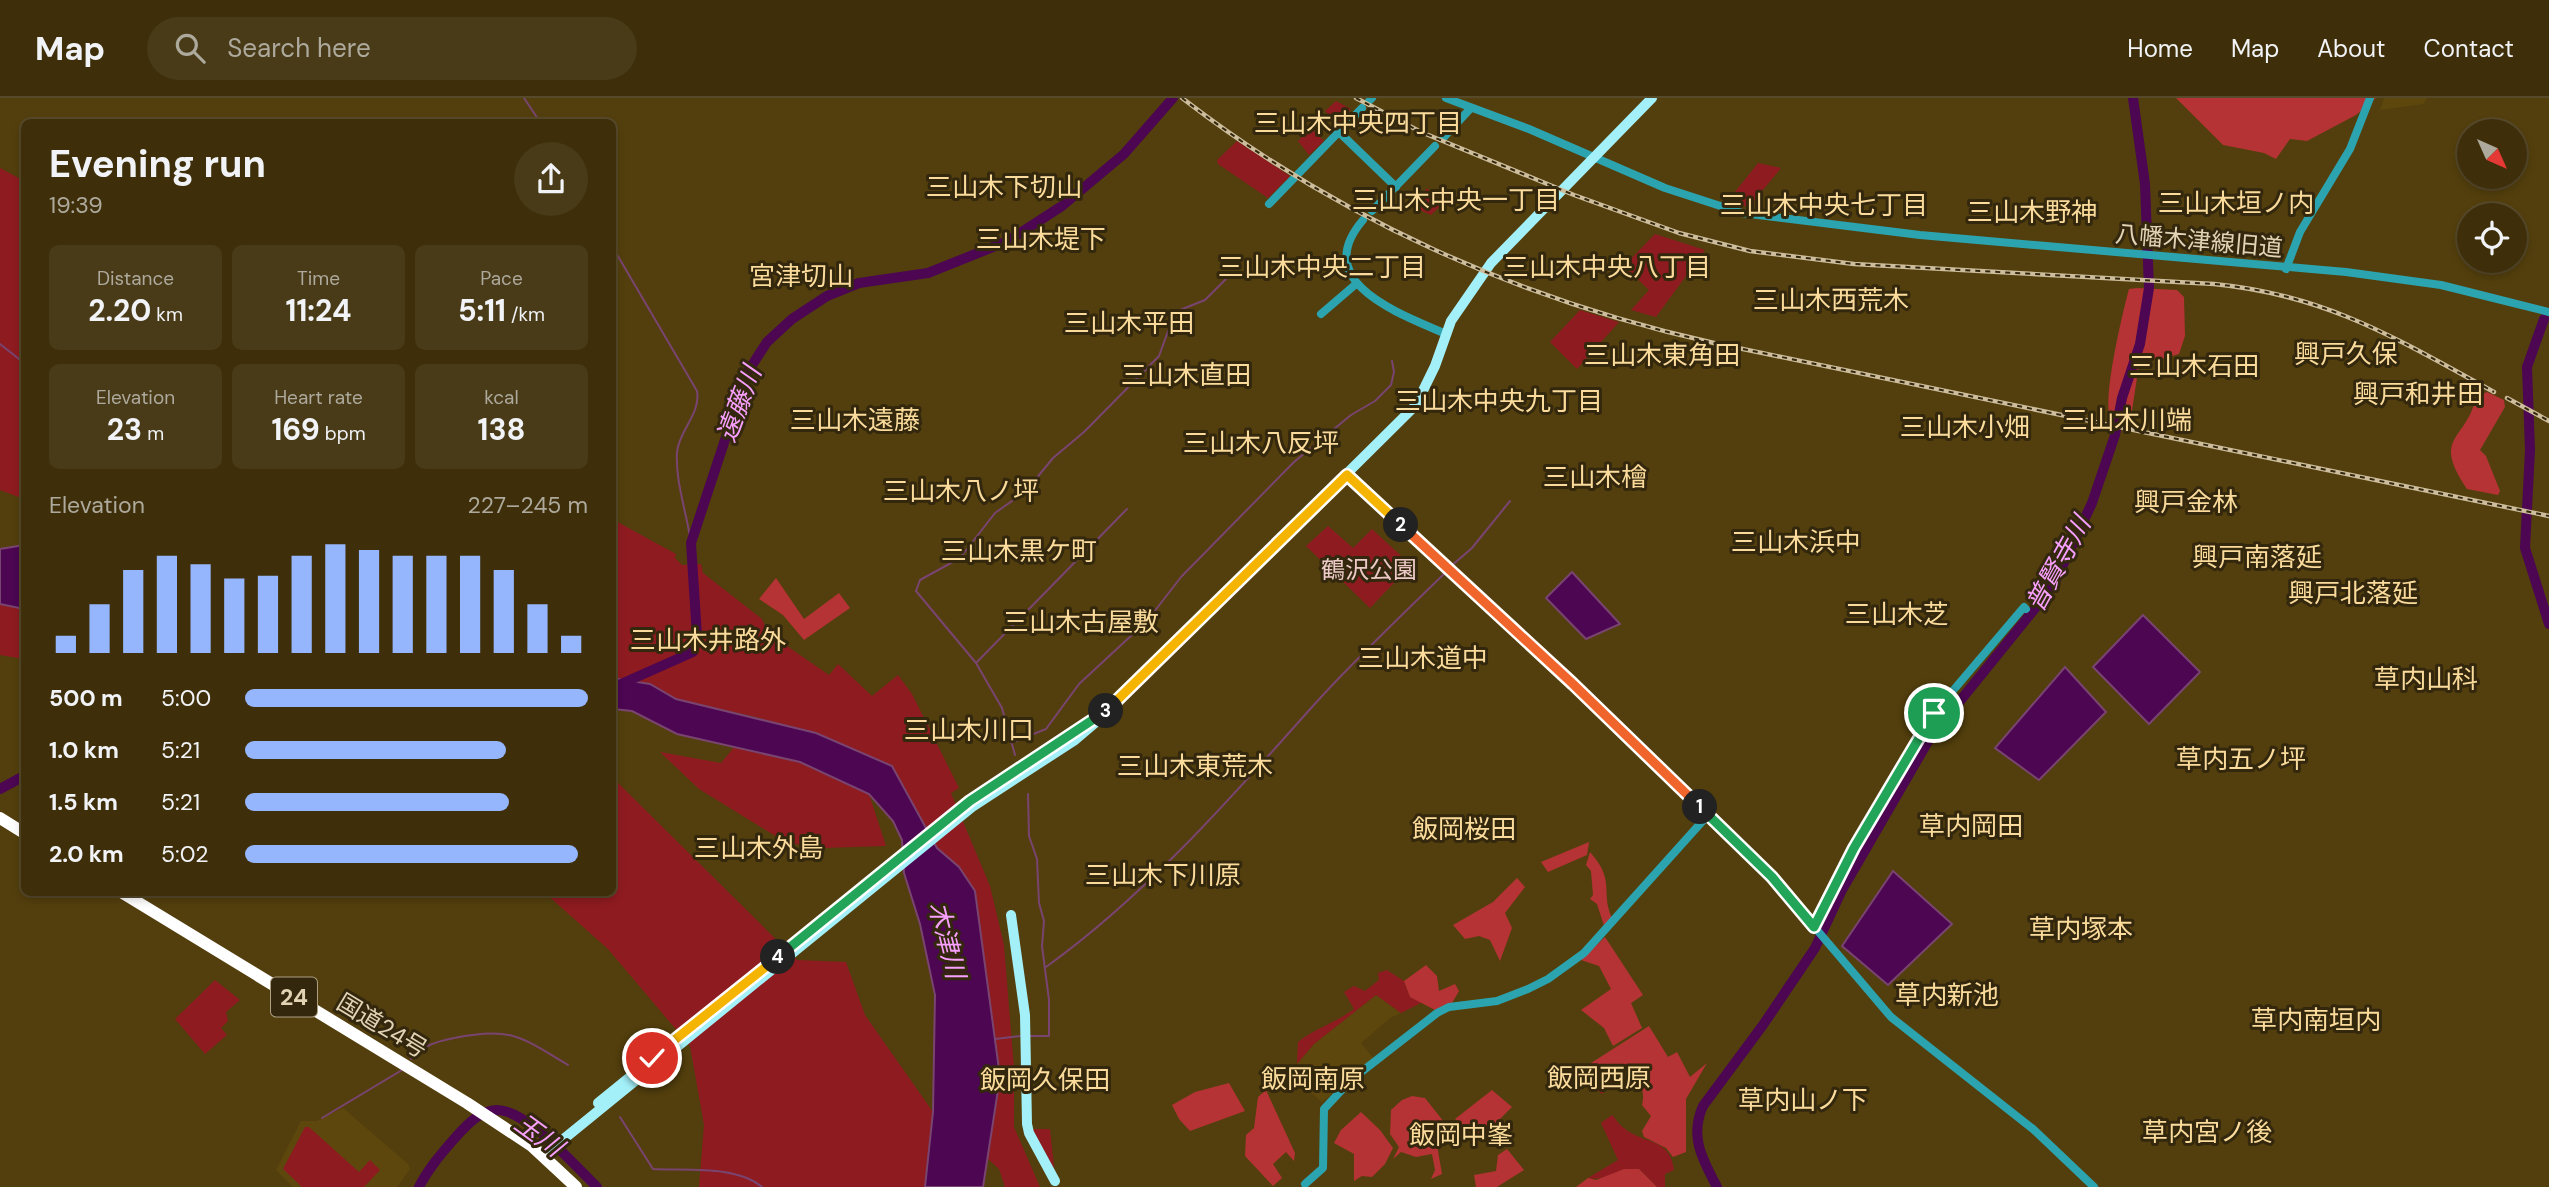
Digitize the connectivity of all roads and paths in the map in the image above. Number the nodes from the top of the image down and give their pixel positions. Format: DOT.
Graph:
graph roads {
  1 [pos="1446,98"];
  2 [pos="1651,98"];
  3 [pos="2370,98"];
  4 [pos="1362,108"];
  5 [pos="1470,108"];
  6 [pos="1339,132"];
  7 [pos="1443,138"];
  8 [pos="1435,146"];
  9 [pos="1593,158"];
  10 [pos="1396,187"];
  11 [pos="1269,204"];
  12 [pos="1372,211"];
  13 [pos="1363,220"];
  14 [pos="2286,268"];
  15 [pos="1356,284"];
  16 [pos="2549,312"];
  17 [pos="1321,314"];
  18 [pos="1446,334"];
  19 [pos="1347,475"];
  20 [pos="2026,609"];
  21 [pos="1708,815"];
  22 [pos="0,818"];
  23 [pos="21,831"];
  24 [pos="128,896"];
  25 [pos="1011,915"];
  26 [pos="1815,928"];
  27 [pos="544,1155"];
  28 [pos="1055,1181"];
  29 [pos="1305,1184"];
  30 [pos="576,1187"];
  31 [pos="2094,1187"];
  1 -- 5 [label="street, 八幡木津線旧道"];
  2 -- 9 [label="main road"];
  3 -- 14 [label="street"];
  4 -- 6 [label="street"];
  5 -- 7 [label="street"];
  5 -- 9 [label="street, 八幡木津線旧道"];
  6 -- 10 [label="street"];
  6 -- 11 [label="street"];
  8 -- 10 [label="street"];
  9 -- 14 [label="street, 八幡木津線旧道"];
  9 -- 18 [label="main road"];
  10 -- 12 [label="street"];
  13 -- 15 [label="street"];
  14 -- 16 [label="street, 八幡木津線旧道"];
  15 -- 17 [label="street"];
  15 -- 18 [label="street"];
  18 -- 19 [label="main road"];
  19 -- 21 [label="street"];
  19 -- 27 [label="main road"];
  20 -- 26 [label="street"];
  21 -- 26 [label="street"];
  21 -- 29 [label="street"];
  22 -- 23 [label="highway"];
  24 -- 27 [label="highway, 国道24号 / 24"];
  25 -- 28 [label="main road"];
  26 -- 31 [label="street"];
  27 -- 30 [label="highway, 国道24号 / 24"];
}
